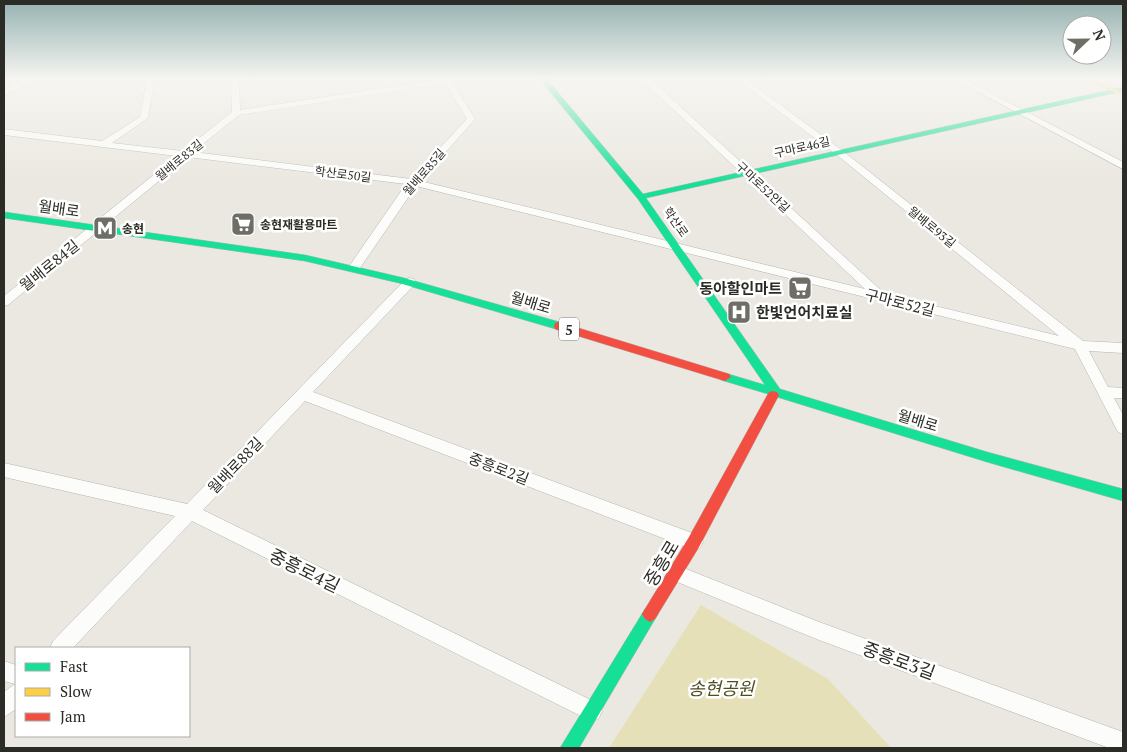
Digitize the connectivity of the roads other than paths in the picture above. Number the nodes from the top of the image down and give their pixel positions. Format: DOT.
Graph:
graph roads {
  1 [pos="145,113"];
  2 [pos="236,113"];
  3 [pos="467,113"];
  4 [pos="571,113"];
  5 [pos="682,113"];
  6 [pos="787,113"];
  7 [pos="1015,113"];
  8 [pos="1022,113"];
  9 [pos="4,132"];
  10 [pos="104,144"];
  11 [pos="840,152"];
  12 [pos="188,154"];
  13 [pos="1123,166"];
  14 [pos="748,173"];
  15 [pos="413,182"];
  16 [pos="641,197"];
  17 [pos="4,215"];
  18 [pos="94,228"];
  19 [pos="677,248"];
  20 [pos="354,268"];
  21 [pos="410,282"];
  22 [pos="881,298"];
  23 [pos="4,302"];
  24 [pos="1080,346"];
  25 [pos="1123,348"];
  26 [pos="775,391"];
  27 [pos="1106,392"];
  28 [pos="1123,393"];
  29 [pos="303,394"];
  30 [pos="1123,428"];
  31 [pos="4,470"];
  32 [pos="1123,495"];
  33 [pos="190,512"];
  34 [pos="694,542"];
  35 [pos="676,573"];
  36 [pos="61,647"];
  37 [pos="15,695"];
  38 [pos="4,706"];
  39 [pos="592,711"];
  40 [pos="1123,743"];
  41 [pos="569,748"];
  1 -- 10 [label="street"];
  2 -- 12 [label="street, 월배로83길"];
  3 -- 15 [label="street, 월배로85길"];
  4 -- 16 [label="main road, 학산로"];
  5 -- 14 [label="street, 구마로52안길"];
  6 -- 11 [label="street, 월배로93길"];
  7 -- 11 [label="main road, 구마로46길"];
  8 -- 13 [label="street"];
  9 -- 10 [label="street, 학산로50길"];
  10 -- 12 [label="street, 학산로50길"];
  11 -- 14 [label="main road, 구마로46길"];
  11 -- 24 [label="street, 월배로93길"];
  12 -- 15 [label="street, 학산로50길"];
  12 -- 18 [label="street, 월배로83길"];
  14 -- 16 [label="main road, 구마로46길"];
  14 -- 22 [label="street, 구마로52안길"];
  15 -- 19 [label="street, 학산로50길"];
  15 -- 20 [label="street, 월배로85길"];
  16 -- 19 [label="main road, 학산로"];
  17 -- 18 [label="main road, 월배로 / 5"];
  18 -- 20 [label="main road, 월배로 / 5"];
  18 -- 23 [label="street, 월배로84길"];
  19 -- 22 [label="street, 구마로52길"];
  19 -- 26 [label="main road, 학산로"];
  20 -- 21 [label="main road, 월배로 / 5"];
  21 -- 26 [label="main road, 월배로 / 5"];
  21 -- 29 [label="street, 월배로88길"];
  22 -- 24 [label="street, 구마로52길"];
  24 -- 25 [label="street, 구마로52길"];
  24 -- 27 [label="street, 월배로93길"];
  26 -- 32 [label="main road, 월배로 / 5"];
  26 -- 34 [label="main road, 중흥로"];
  27 -- 28 [label="street"];
  27 -- 30 [label="street, 월배로93길"];
  29 -- 33 [label="street, 월배로88길"];
  29 -- 34 [label="street, 중흥로2길"];
  31 -- 33 [label="street, 중흥로4길"];
  33 -- 36 [label="street, 월배로88길"];
  33 -- 39 [label="street, 중흥로4길"];
  34 -- 35 [label="main road, 중흥로"];
  35 -- 39 [label="main road, 중흥로"];
  35 -- 40 [label="street, 중흥로3길"];
  37 -- 38 [label="street"];
  39 -- 41 [label="main road, 중흥로"];
}
